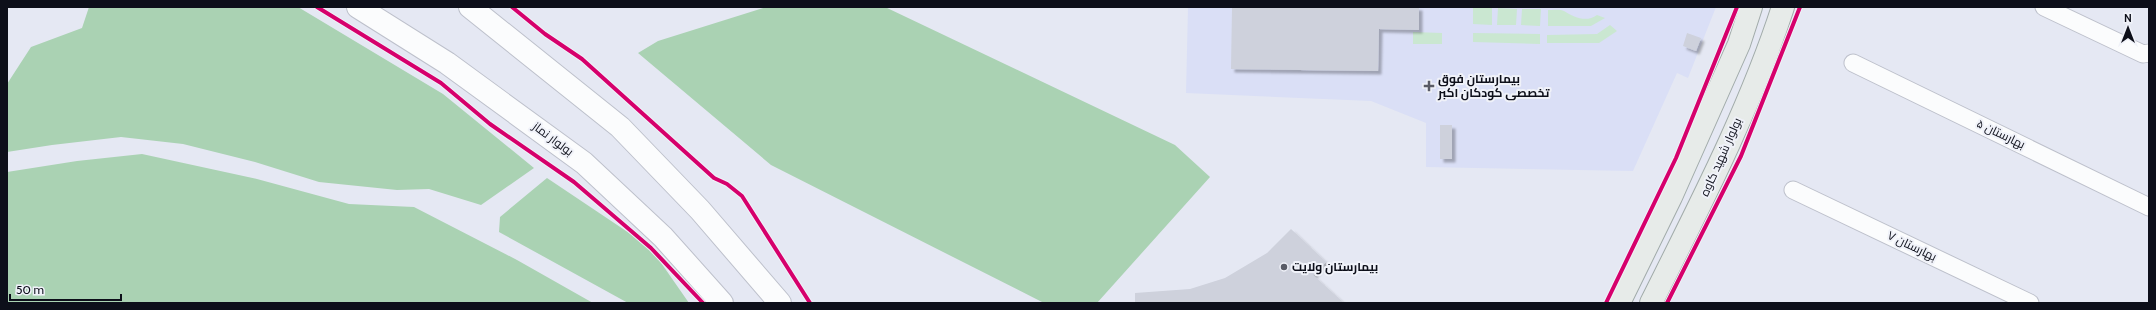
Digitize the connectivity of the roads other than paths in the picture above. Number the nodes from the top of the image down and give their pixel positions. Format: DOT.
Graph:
graph roads {
  1 [pos="358,7"];
  2 [pos="470,7"];
  3 [pos="1751,7"];
  4 [pos="1783,7"];
  5 [pos="2044,7"];
  6 [pos="2149,53"];
  7 [pos="1854,63"];
  8 [pos="1793,190"];
  9 [pos="2149,207"];
  10 [pos="722,303"];
  11 [pos="780,303"];
  12 [pos="1619,303"];
  13 [pos="1651,303"];
  14 [pos="2030,303"];
  1 -- 10 [label="main road, بولوار نماز"];
  2 -- 11 [label="main road"];
  3 -- 12 [label="main road"];
  4 -- 13 [label="main road, بولوار شهید کاوه"];
  5 -- 6 [label="street"];
  7 -- 9 [label="street, بهارستان ۵"];
  8 -- 14 [label="street, بهارستان ۷"];
}
